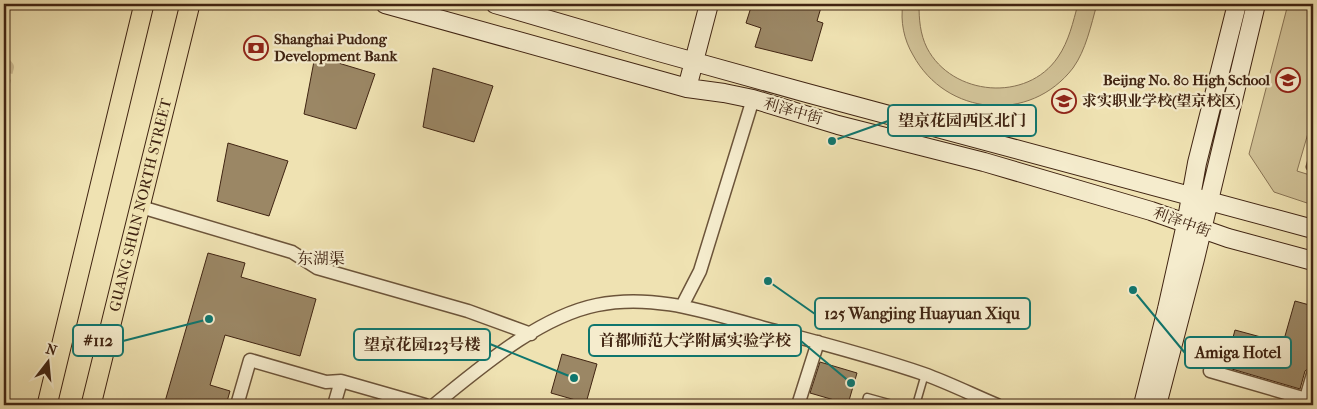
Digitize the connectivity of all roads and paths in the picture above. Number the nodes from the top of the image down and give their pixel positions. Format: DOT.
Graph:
graph roads {
  1 [pos="144,4"];
  2 [pos="190,4"];
  3 [pos="385,4"];
  4 [pos="495,4"];
  5 [pos="708,4"];
  6 [pos="1237,4"];
  7 [pos="1256,4"];
  8 [pos="694,62"];
  9 [pos="687,88"];
  10 [pos="753,99"];
  11 [pos="1313,156"];
  12 [pos="1310,167"];
  13 [pos="1191,196"];
  14 [pos="1208,200"];
  15 [pos="141,207"];
  16 [pos="1194,227"];
  17 [pos="1313,229"];
  18 [pos="1313,261"];
  19 [pos="682,306"];
  20 [pos="530,334"];
  21 [pos="818,342"];
  22 [pos="1210,371"];
  23 [pos="925,374"];
  24 [pos="1313,374"];
  25 [pos="340,381"];
  26 [pos="1308,402"];
  27 [pos="47,405"];
  28 [pos="91,405"];
  29 [pos="237,405"];
  30 [pos="334,405"];
  31 [pos="425,405"];
  32 [pos="434,405"];
  33 [pos="798,405"];
  34 [pos="865,405"];
  35 [pos="896,405"];
  36 [pos="916,405"];
  37 [pos="997,405"];
  38 [pos="1143,405"];
  39 [pos="1157,405"];
  1 -- 27 [label="main road"];
  2 -- 15 [label="main road, GUANG SHUN NORTH STREET"];
  3 -- 9 [label="street, 利泽中街"];
  4 -- 8 [label="street, 利泽中街"];
  5 -- 8 [label="street"];
  6 -- 13 [label="street"];
  7 -- 14 [label="street"];
  8 -- 9 [label="street"];
  8 -- 13 [label="street, 利泽中街"];
  9 -- 10 [label="street, 利泽中街"];
  10 -- 16 [label="street, 利泽中街"];
  10 -- 19 [label="street"];
  11 -- 12 [label="lane"];
  13 -- 14 [label="street, 利泽中街"];
  13 -- 16 [label="street"];
  14 -- 16 [label="street"];
  14 -- 17 [label="street, 利泽中街"];
  15 -- 20 [label="street"];
  15 -- 28 [label="main road, GUANG SHUN NORTH STREET"];
  16 -- 18 [label="street, 利泽中街"];
  16 -- 38 [label="street"];
  16 -- 39 [label="street"];
  19 -- 20 [label="street"];
  19 -- 21 [label="street"];
  20 -- 32 [label="street"];
  21 -- 23 [label="street"];
  21 -- 33 [label="street"];
  22 -- 26 [label="street"];
  23 -- 36 [label="lane"];
  23 -- 37 [label="street"];
  24 -- 26 [label="street"];
  25 -- 29 [label="street"];
  25 -- 30 [label="street"];
  25 -- 31 [label="street"];
  34 -- 35 [label="lane"];
}
